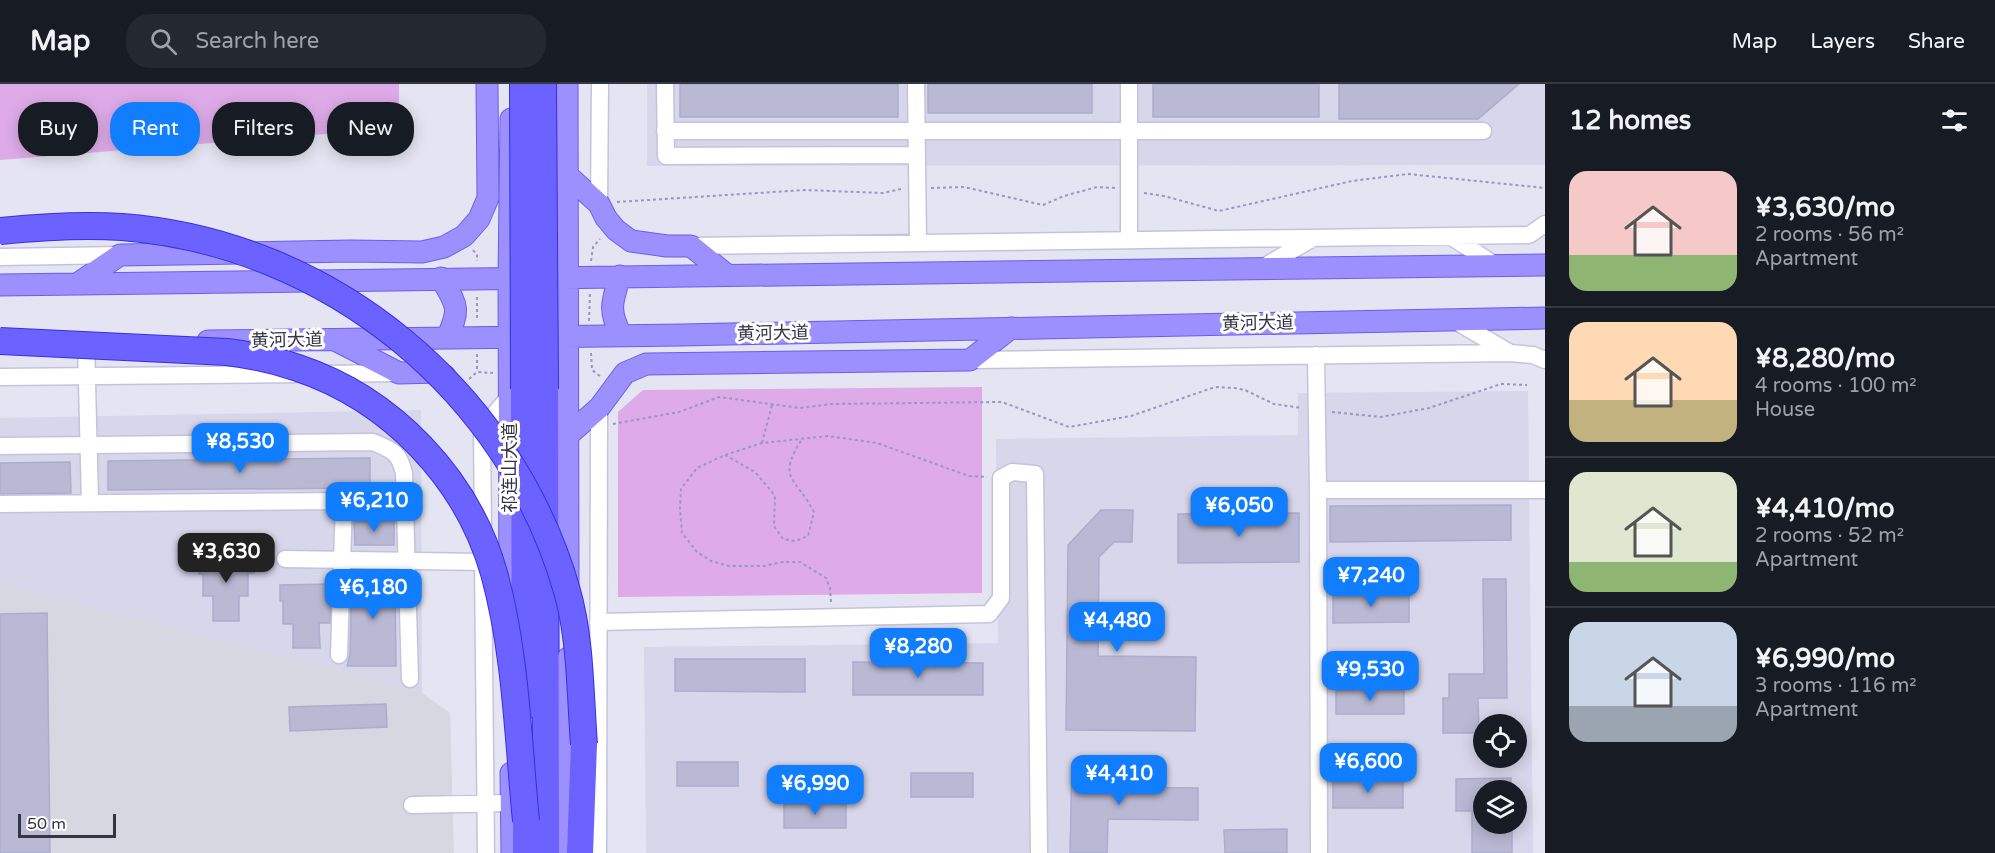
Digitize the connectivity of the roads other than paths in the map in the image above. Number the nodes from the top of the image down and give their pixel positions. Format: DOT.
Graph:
graph roads {
  1 [pos="487,84"];
  2 [pos="511,84"];
  3 [pos="523,84"];
  4 [pos="543,84"];
  5 [pos="567,84"];
  6 [pos="600,84"];
  7 [pos="665,84"];
  8 [pos="916,84"];
  9 [pos="1129,84"];
  10 [pos="665,131"];
  11 [pos="916,131"];
  12 [pos="1129,131"];
  13 [pos="1483,131"];
  14 [pos="917,155"];
  15 [pos="567,175"];
  16 [pos="599,204"];
  17 [pos="1545,224"];
  18 [pos="0,231"];
  19 [pos="1450,236"];
  20 [pos="1313,237"];
  21 [pos="1129,239"];
  22 [pos="918,242"];
  23 [pos="691,246"];
  24 [pos="350,251"];
  25 [pos="120,255"];
  26 [pos="0,256"];
  27 [pos="1495,265"];
  28 [pos="1262,268"];
  29 [pos="1543,270"];
  30 [pos="727,275"];
  31 [pos="620,276"];
  32 [pos="509,277"];
  33 [pos="567,277"];
  34 [pos="441,278"];
  35 [pos="411,279"];
  36 [pos="77,284"];
  37 [pos="0,285"];
  38 [pos="1542,315"];
  39 [pos="1454,320"];
  40 [pos="1011,328"];
  41 [pos="621,335"];
  42 [pos="681,335"];
  43 [pos="567,336"];
  44 [pos="447,338"];
  45 [pos="509,338"];
  46 [pos="333,339"];
  47 [pos="0,342"];
  48 [pos="86,342"];
  49 [pos="1510,353"];
  50 [pos="1316,355"];
  51 [pos="970,360"];
  52 [pos="1545,360"];
  53 [pos="722,364"];
  54 [pos="399,373"];
  55 [pos="87,376"];
  56 [pos="0,377"];
  57 [pos="509,397"];
  58 [pos="599,417"];
  59 [pos="482,429"];
  60 [pos="567,435"];
  61 [pos="89,445"];
  62 [pos="0,446"];
  63 [pos="1318,490"];
  64 [pos="1545,490"];
  65 [pos="90,503"];
  66 [pos="0,504"];
  67 [pos="285,559"];
  68 [pos="342,560"];
  69 [pos="407,560"];
  70 [pos="483,561"];
  71 [pos="598,622"];
  72 [pos="339,655"];
  73 [pos="410,679"];
  74 [pos="486,803"];
  75 [pos="412,805"];
  76 [pos="519,812"];
  77 [pos="486,853"];
  78 [pos="512,853"];
  79 [pos="526,853"];
  80 [pos="546,853"];
  81 [pos="568,853"];
  82 [pos="580,853"];
  83 [pos="598,853"];
  84 [pos="1039,853"];
  85 [pos="1319,853"];
  1 -- 24 [label="main road"];
  2 -- 32 [label="main road, 祁连山大道"];
  3 -- 76 [label="highway, bridge"];
  4 -- 80 [label="highway, bridge"];
  5 -- 15 [label="main road"];
  6 -- 16 [label="street"];
  7 -- 10 [label="street"];
  8 -- 11 [label="street"];
  9 -- 12 [label="street"];
  10 -- 11 [label="street"];
  10 -- 14 [label="street"];
  11 -- 12 [label="street"];
  11 -- 14 [label="street"];
  12 -- 13 [label="street"];
  12 -- 21 [label="street"];
  14 -- 22 [label="street"];
  15 -- 16 [label="main road"];
  15 -- 33 [label="main road"];
  16 -- 23 [label="main road"];
  17 -- 19 [label="street"];
  18 -- 82 [label="highway, bridge"];
  19 -- 20 [label="street"];
  19 -- 27 [label="street"];
  20 -- 21 [label="street"];
  20 -- 28 [label="street"];
  21 -- 22 [label="street"];
  22 -- 23 [label="street"];
  23 -- 30 [label="main road"];
  24 -- 25 [label="main road"];
  24 -- 35 [label="main road"];
  25 -- 26 [label="street"];
  25 -- 36 [label="main road"];
  27 -- 28 [label="main road"];
  27 -- 29 [label="main road"];
  28 -- 30 [label="main road"];
  30 -- 31 [label="main road"];
  31 -- 33 [label="main road"];
  31 -- 41 [label="main road"];
  32 -- 33 [label="main road"];
  32 -- 34 [label="main road"];
  32 -- 45 [label="main road, 祁连山大道"];
  33 -- 43 [label="main road"];
  34 -- 35 [label="main road"];
  34 -- 44 [label="main road"];
  35 -- 36 [label="main road"];
  36 -- 37 [label="main road"];
  38 -- 39 [label="main road, 黄河大道"];
  39 -- 40 [label="main road, 黄河大道"];
  39 -- 49 [label="street"];
  40 -- 42 [label="main road, 黄河大道"];
  40 -- 51 [label="main road"];
  41 -- 42 [label="main road, 黄河大道"];
  41 -- 43 [label="main road, 黄河大道"];
  42 -- 53 [label="main road"];
  43 -- 45 [label="main road, 黄河大道"];
  43 -- 60 [label="main road"];
  44 -- 45 [label="main road, 黄河大道"];
  44 -- 46 [label="main road, 黄河大道"];
  45 -- 57 [label="main road, 祁连山大道"];
  46 -- 48 [label="main road, 黄河大道"];
  46 -- 54 [label="main road"];
  47 -- 48 [label="main road, 黄河大道"];
  47 -- 76 [label="highway, bridge"];
  48 -- 55 [label="street"];
  49 -- 50 [label="street"];
  49 -- 52 [label="street"];
  50 -- 51 [label="street"];
  50 -- 63 [label="street"];
  51 -- 53 [label="main road"];
  53 -- 58 [label="main road"];
  54 -- 55 [label="street"];
  54 -- 59 [label="main road"];
  55 -- 56 [label="street"];
  55 -- 61 [label="street"];
  57 -- 59 [label="street"];
  57 -- 76 [label="main road, 祁连山大道"];
  58 -- 60 [label="main road"];
  58 -- 71 [label="street"];
  59 -- 70 [label="street"];
  60 -- 81 [label="main road"];
  61 -- 62 [label="street"];
  61 -- 65 [label="street"];
  61 -- 69 [label="street"];
  63 -- 64 [label="street"];
  63 -- 85 [label="street"];
  65 -- 66 [label="street"];
  65 -- 68 [label="street"];
  67 -- 68 [label="street"];
  68 -- 69 [label="street"];
  68 -- 72 [label="street"];
  69 -- 70 [label="street"];
  69 -- 73 [label="street"];
  70 -- 74 [label="street"];
  71 -- 83 [label="street"];
  71 -- 84 [label="street"];
  74 -- 75 [label="street"];
  74 -- 76 [label="street"];
  74 -- 77 [label="street"];
  76 -- 78 [label="main road, 祁连山大道"];
  76 -- 79 [label="highway"];
}
